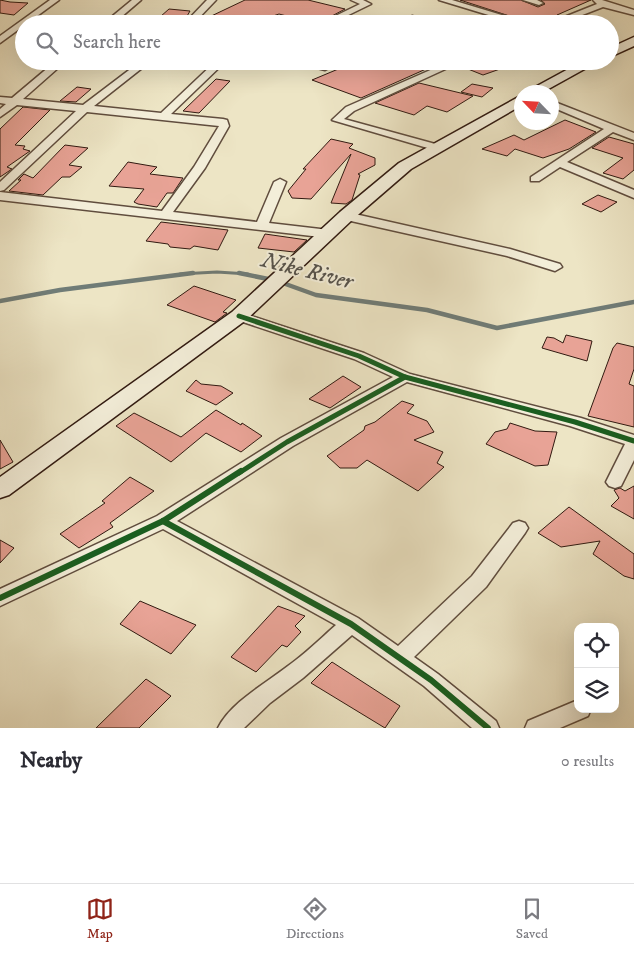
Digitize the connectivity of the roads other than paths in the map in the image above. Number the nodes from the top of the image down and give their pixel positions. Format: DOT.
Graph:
graph roads {
  1 [pos="56,0"];
  2 [pos="137,0"];
  3 [pos="212,0"];
  4 [pos="356,0"];
  5 [pos="443,0"];
  6 [pos="527,0"];
  7 [pos="599,1"];
  8 [pos="539,3"];
  9 [pos="634,13"];
  10 [pos="35,15"];
  11 [pos="118,15"];
  12 [pos="197,15"];
  13 [pos="343,15"];
  14 [pos="496,15"];
  15 [pos="570,15"];
  16 [pos="15,29"];
  17 [pos="0,40"];
  18 [pos="634,41"];
  19 [pos="619,48"];
  20 [pos="51,70"];
  21 [pos="135,70"];
  22 [pos="212,70"];
  23 [pos="432,70"];
  24 [pos="576,70"];
  25 [pos="547,85"];
  26 [pos="0,100"];
  27 [pos="14,102"];
  28 [pos="514,104"];
  29 [pos="559,107"];
  30 [pos="84,109"];
  31 [pos="0,114"];
  32 [pos="161,118"];
  33 [pos="612,128"];
  34 [pos="634,137"];
  35 [pos="435,148"];
  36 [pos="559,163"];
  37 [pos="535,179"];
  38 [pos="280,182"];
  39 [pos="0,188"];
  40 [pos="634,194"];
  41 [pos="0,196"];
  42 [pos="166,214"];
  43 [pos="346,216"];
  44 [pos="261,227"];
  45 [pos="329,234"];
  46 [pos="555,267"];
  47 [pos="245,310"];
  48 [pos="405,377"];
  49 [pos="634,442"];
  50 [pos="616,482"];
  51 [pos="0,490"];
  52 [pos="163,521"];
  53 [pos="519,528"];
  54 [pos="0,598"];
  55 [pos="351,624"];
  56 [pos="399,658"];
  57 [pos="574,712"];
  58 [pos="229,728"];
  59 [pos="488,728"];
  60 [pos="536,728"];
  1 -- 10 [label="street"];
  2 -- 11 [label="street"];
  3 -- 12 [label="street"];
  4 -- 13 [label="street"];
  5 -- 14 [label="street"];
  6 -- 8 [label="street"];
  7 -- 9 [label="street"];
  7 -- 15 [label="street"];
  16 -- 17 [label="street"];
  18 -- 19 [label="main road"];
  20 -- 27 [label="street"];
  21 -- 30 [label="street"];
  22 -- 32 [label="street"];
  23 -- 35 [label="street"];
  24 -- 25 [label="main road"];
  26 -- 27 [label="street"];
  27 -- 30 [label="street"];
  27 -- 31 [label="street"];
  28 -- 35 [label="main road"];
  29 -- 33 [label="street"];
  30 -- 32 [label="street"];
  30 -- 39 [label="street"];
  32 -- 42 [label="street"];
  33 -- 34 [label="street"];
  33 -- 36 [label="street"];
  35 -- 43 [label="main road"];
  36 -- 37 [label="street"];
  36 -- 40 [label="street"];
  38 -- 44 [label="street"];
  41 -- 42 [label="street"];
  42 -- 44 [label="street"];
  43 -- 45 [label="main road"];
  43 -- 46 [label="street"];
  44 -- 45 [label="street"];
  45 -- 47 [label="main road"];
  47 -- 48 [label="street"];
  47 -- 51 [label="main road"];
  48 -- 49 [label="street"];
  48 -- 52 [label="street"];
  49 -- 50 [label="street"];
  52 -- 54 [label="street"];
  52 -- 55 [label="street"];
  53 -- 56 [label="street"];
  55 -- 56 [label="street"];
  55 -- 58 [label="street"];
  56 -- 59 [label="street"];
  57 -- 60 [label="street"];
}
